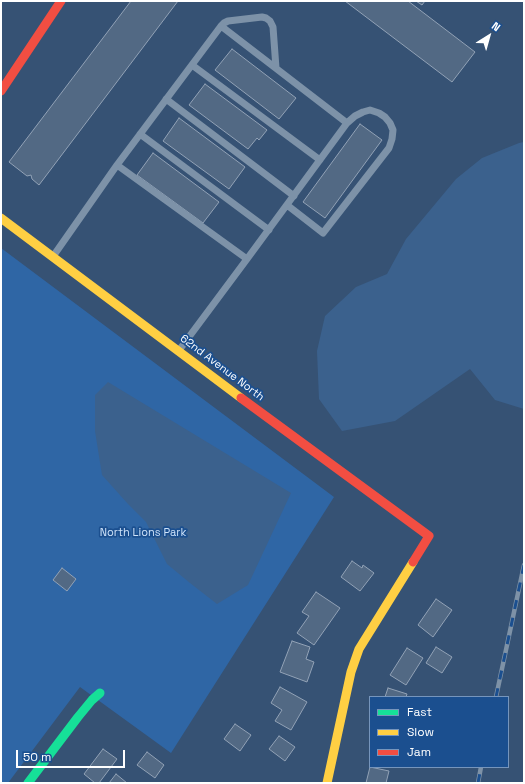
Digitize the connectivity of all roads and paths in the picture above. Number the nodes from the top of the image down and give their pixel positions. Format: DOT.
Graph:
graph roads {
  1 [pos="61,1"];
  2 [pos="221,26"];
  3 [pos="192,65"];
  4 [pos="276,68"];
  5 [pos="1,91"];
  6 [pos="166,99"];
  7 [pos="347,123"];
  8 [pos="140,134"];
  9 [pos="320,160"];
  10 [pos="117,165"];
  11 [pos="294,196"];
  12 [pos="287,205"];
  13 [pos="1,218"];
  14 [pos="269,230"];
  15 [pos="53,257"];
  16 [pos="247,259"];
  17 [pos="178,351"];
  18 [pos="100,693"];
  19 [pos="29,782"];
  20 [pos="327,783"];
  1 -- 5 [label="street"];
  2 -- 3 [label="lane"];
  2 -- 4 [label="lane"];
  2 -- 4 [label="lane"];
  3 -- 6 [label="lane"];
  3 -- 9 [label="lane"];
  4 -- 7 [label="lane"];
  6 -- 8 [label="lane"];
  6 -- 11 [label="lane"];
  7 -- 9 [label="lane"];
  7 -- 12 [label="lane"];
  8 -- 10 [label="lane"];
  8 -- 14 [label="lane"];
  9 -- 11 [label="lane"];
  10 -- 15 [label="lane"];
  10 -- 16 [label="lane"];
  11 -- 12 [label="lane"];
  12 -- 14 [label="lane"];
  13 -- 15 [label="street, 62nd Avenue North"];
  14 -- 16 [label="lane"];
  15 -- 17 [label="street, 62nd Avenue North"];
  16 -- 17 [label="lane"];
  17 -- 20 [label="street, 62nd Avenue North"];
  18 -- 19 [label="street"];
}
